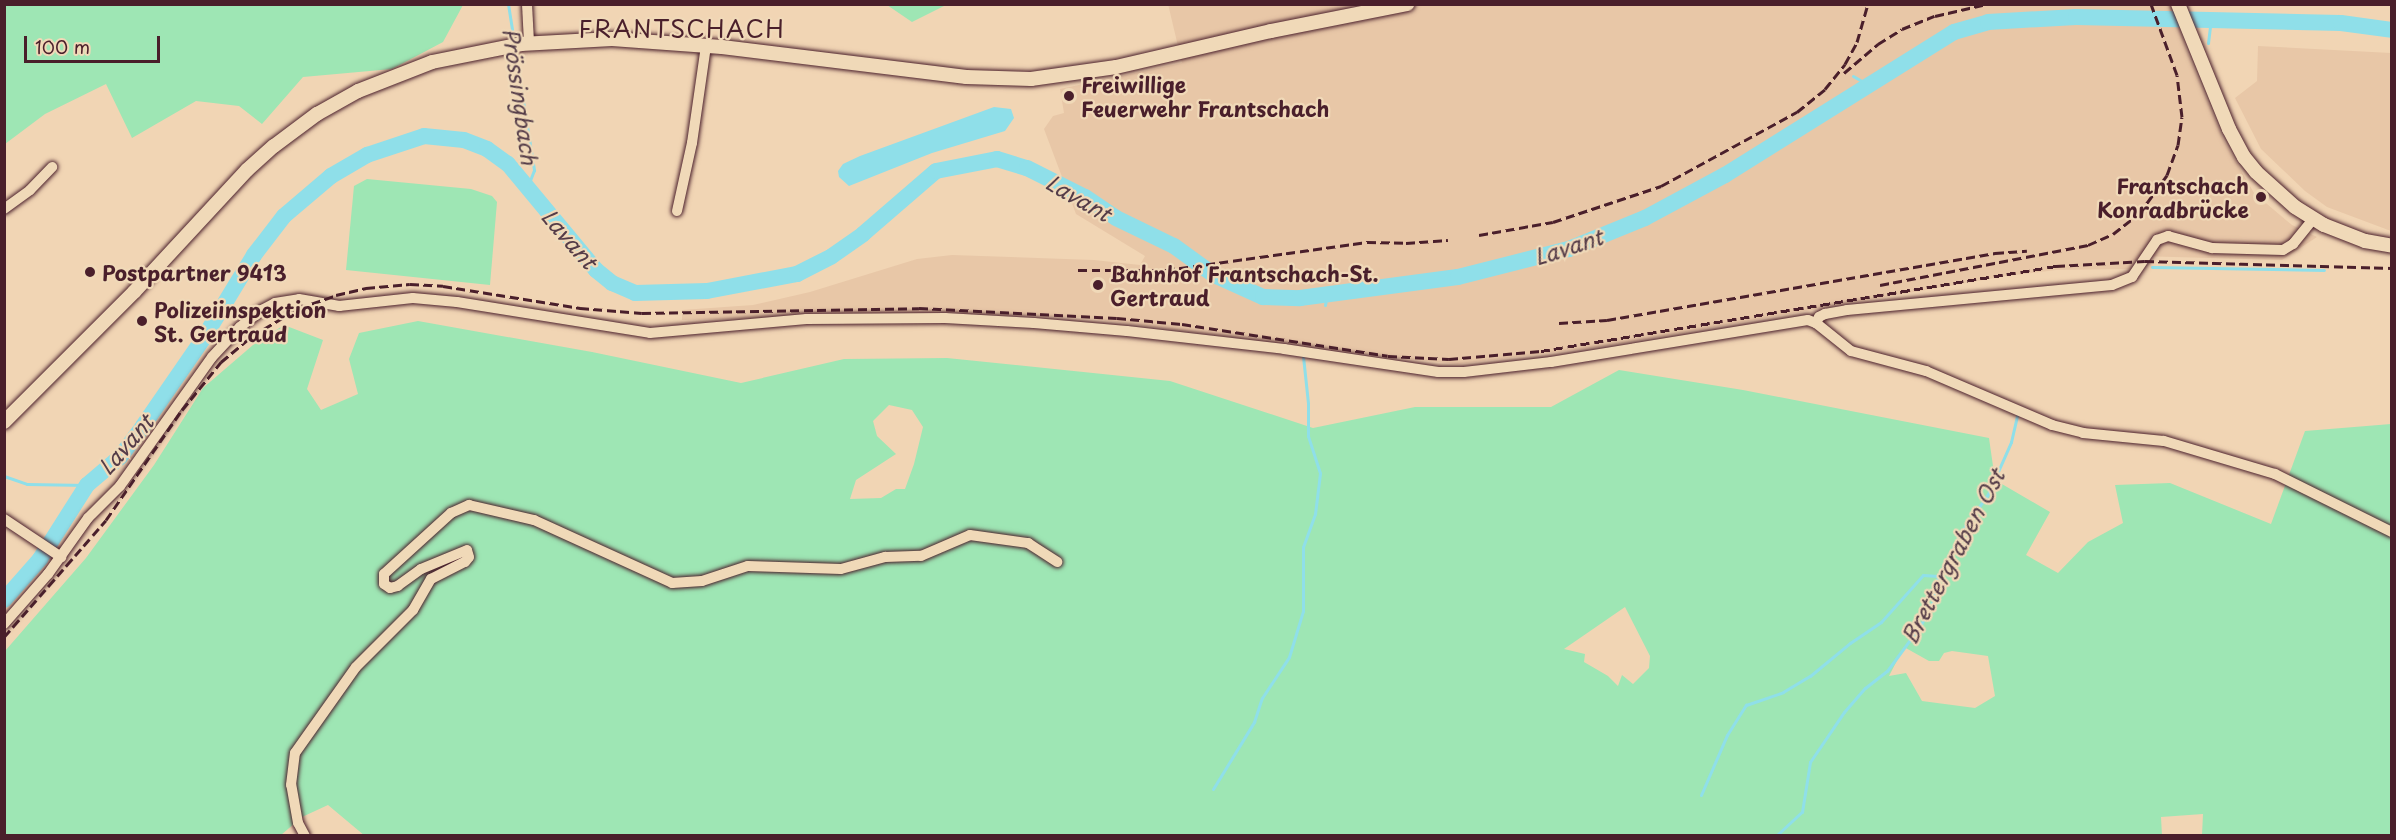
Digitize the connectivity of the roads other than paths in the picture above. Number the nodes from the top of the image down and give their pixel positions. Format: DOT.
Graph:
graph roads {
  1 [pos="527,4"];
  2 [pos="1407,4"];
  3 [pos="2178,4"];
  4 [pos="525,44"];
  5 [pos="706,46"];
  6 [pos="52,167"];
  7 [pos="4,209"];
  8 [pos="677,211"];
  9 [pos="2313,219"];
  10 [pos="2391,246"];
  11 [pos="1816,323"];
  12 [pos="4,422"];
  13 [pos="4,519"];
  14 [pos="2391,532"];
  15 [pos="59,556"];
  16 [pos="1057,562"];
  17 [pos="4,624"];
  18 [pos="305,836"];
  1 -- 4 [label="street"];
  2 -- 5 [label="main road"];
  3 -- 9 [label="main road"];
  4 -- 5 [label="main road"];
  4 -- 12 [label="main road"];
  5 -- 8 [label="street"];
  6 -- 7 [label="street"];
  9 -- 10 [label="main road"];
  9 -- 11 [label="street"];
  11 -- 14 [label="street"];
  11 -- 15 [label="street"];
  13 -- 15 [label="street"];
  15 -- 17 [label="street"];
  16 -- 18 [label="street"];
}
